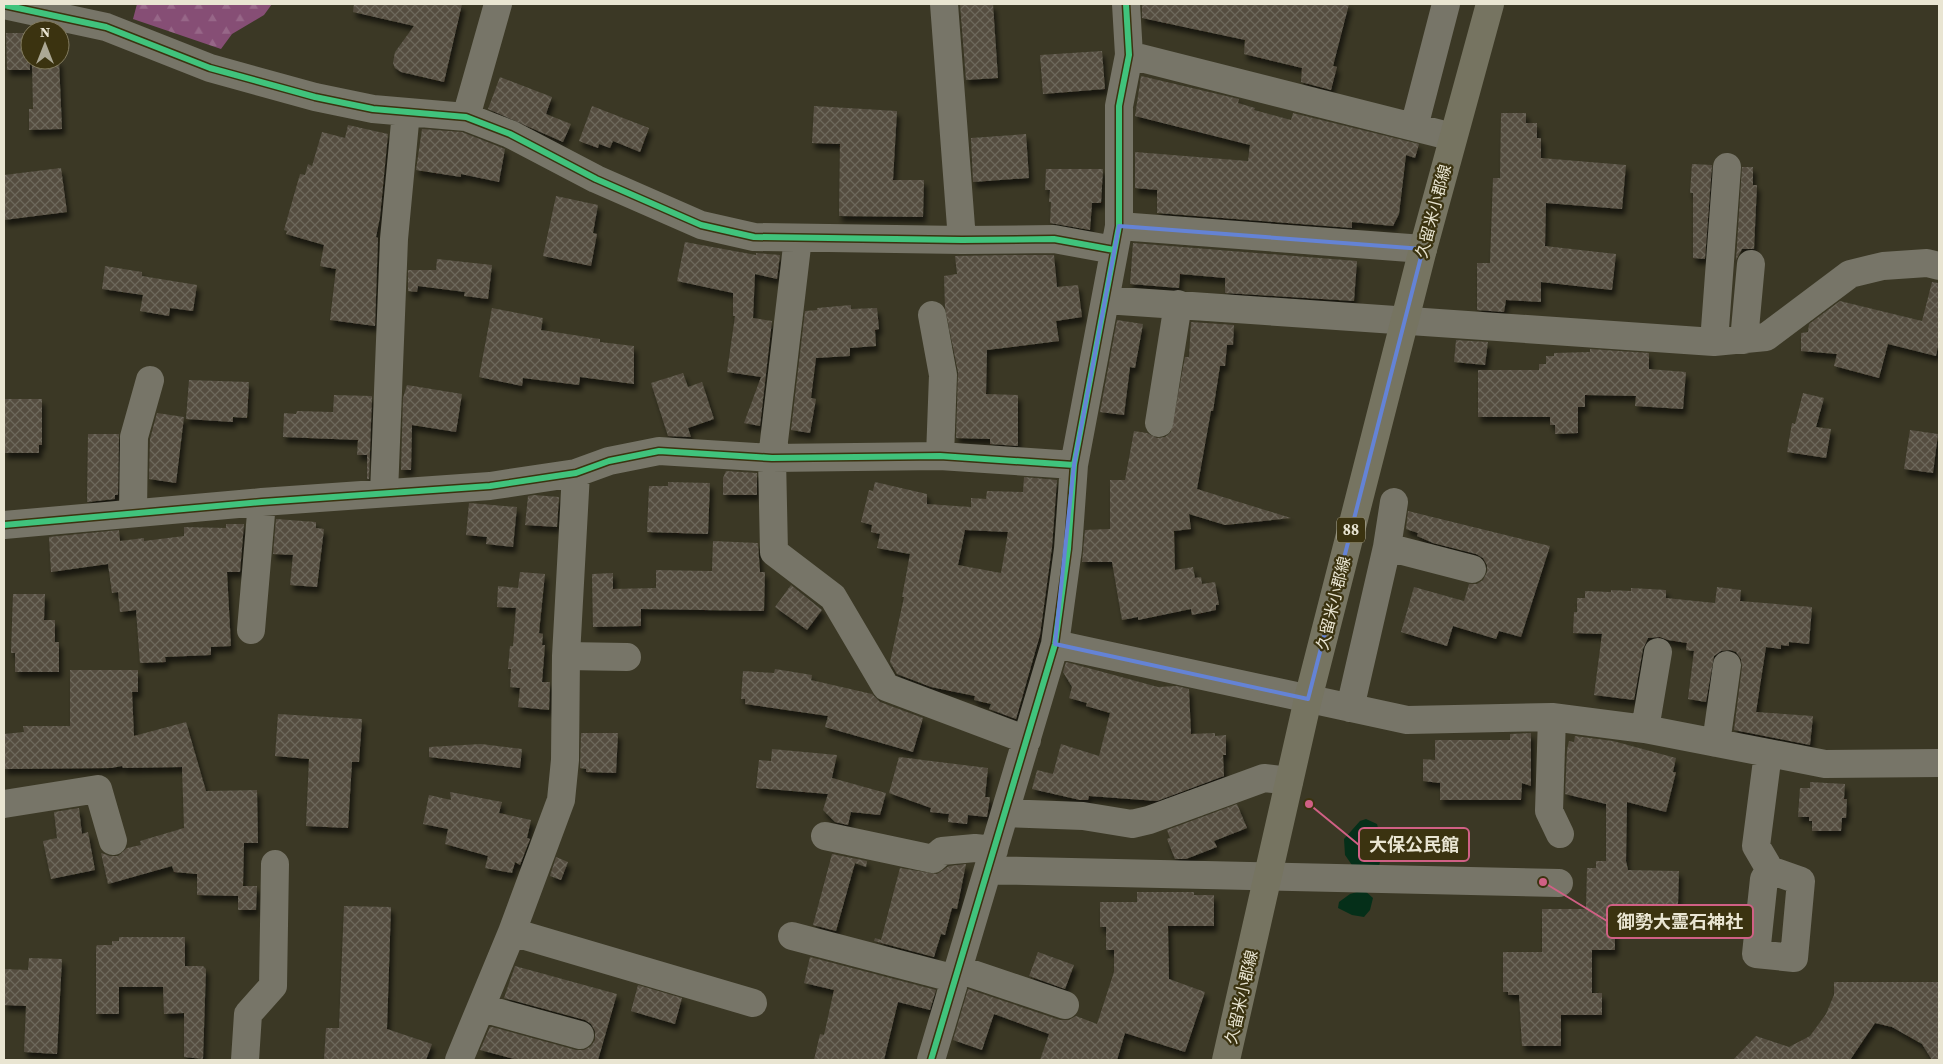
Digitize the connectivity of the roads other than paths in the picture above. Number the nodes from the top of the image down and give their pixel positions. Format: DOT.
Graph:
graph roads {
  1 [pos="498,4"];
  2 [pos="944,4"];
  3 [pos="1126,4"];
  4 [pos="1446,4"];
  5 [pos="1490,4"];
  6 [pos="4,5"];
  7 [pos="1129,55"];
  8 [pos="406,112"];
  9 [pos="466,117"];
  10 [pos="1414,127"];
  11 [pos="1453,137"];
  12 [pos="1727,167"];
  13 [pos="798,238"];
  14 [pos="1117,238"];
  15 [pos="962,240"];
  16 [pos="1422,249"];
  17 [pos="1751,264"];
  18 [pos="1939,266"];
  19 [pos="1105,300"];
  20 [pos="1178,304"];
  21 [pos="932,314"];
  22 [pos="1405,321"];
  23 [pos="1744,340"];
  24 [pos="1714,342"];
  25 [pos="150,380"];
  26 [pos="1159,423"];
  27 [pos="940,456"];
  28 [pos="772,458"];
  29 [pos="1074,466"];
  30 [pos="576,473"];
  31 [pos="384,493"];
  32 [pos="262,502"];
  33 [pos="1394,502"];
  34 [pos="133,513"];
  35 [pos="4,525"];
  36 [pos="1387,547"];
  37 [pos="1472,569"];
  38 [pos="250,630"];
  39 [pos="1055,644"];
  40 [pos="1658,652"];
  41 [pos="566,656"];
  42 [pos="627,657"];
  43 [pos="1727,665"];
  44 [pos="1308,699"];
  45 [pos="1350,708"];
  46 [pos="1552,717"];
  47 [pos="1645,729"];
  48 [pos="1027,740"];
  49 [pos="1716,743"];
  50 [pos="1768,753"];
  51 [pos="1939,764"];
  52 [pos="1289,781"];
  53 [pos="4,804"];
  54 [pos="1005,813"];
  55 [pos="1560,834"];
  56 [pos="825,836"];
  57 [pos="113,841"];
  58 [pos="991,860"];
  59 [pos="275,864"];
  60 [pos="1770,870"];
  61 [pos="1268,876"];
  62 [pos="1559,883"];
  63 [pos="512,932"];
  64 [pos="792,936"];
  65 [pos="957,974"];
  66 [pos="753,1002"];
  67 [pos="1065,1005"];
  68 [pos="482,1008"];
  69 [pos="580,1035"];
  70 [pos="936,1059"];
  71 [pos="245,1060"];
  72 [pos="459,1060"];
  73 [pos="1226,1060"];
  1 -- 9 [label="street"];
  2 -- 15 [label="street"];
  3 -- 7 [label="street"];
  4 -- 10 [label="street"];
  5 -- 11 [label="main road, 久留米小郡線 / 88"];
  6 -- 8 [label="street"];
  7 -- 10 [label="street"];
  7 -- 14 [label="street"];
  8 -- 9 [label="street"];
  8 -- 31 [label="street"];
  9 -- 13 [label="street"];
  10 -- 11 [label="street"];
  11 -- 16 [label="main road, 久留米小郡線 / 88"];
  12 -- 24 [label="street"];
  13 -- 15 [label="street"];
  13 -- 28 [label="street"];
  14 -- 15 [label="street"];
  14 -- 16 [label="street"];
  14 -- 19 [label="street"];
  16 -- 22 [label="main road, 久留米小郡線 / 88"];
  17 -- 23 [label="street"];
  18 -- 23 [label="street"];
  19 -- 20 [label="street"];
  19 -- 29 [label="street"];
  20 -- 22 [label="street"];
  20 -- 26 [label="street"];
  21 -- 27 [label="street"];
  22 -- 24 [label="street"];
  22 -- 44 [label="main road, 久留米小郡線 / 88"];
  23 -- 24 [label="street"];
  25 -- 34 [label="street"];
  27 -- 28 [label="street"];
  27 -- 29 [label="street"];
  28 -- 30 [label="street"];
  28 -- 48 [label="street"];
  29 -- 39 [label="street"];
  30 -- 31 [label="street"];
  30 -- 41 [label="street"];
  31 -- 32 [label="street"];
  32 -- 34 [label="street"];
  32 -- 38 [label="street"];
  33 -- 36 [label="street"];
  34 -- 35 [label="street"];
  36 -- 37 [label="street"];
  36 -- 45 [label="street"];
  39 -- 44 [label="street"];
  39 -- 48 [label="street"];
  40 -- 47 [label="street"];
  41 -- 42 [label="street"];
  41 -- 63 [label="street"];
  43 -- 49 [label="street"];
  44 -- 45 [label="street"];
  44 -- 52 [label="main road, 久留米小郡線 / 88"];
  45 -- 46 [label="street"];
  46 -- 47 [label="street"];
  46 -- 55 [label="street"];
  47 -- 49 [label="street"];
  48 -- 54 [label="street"];
  49 -- 50 [label="street"];
  50 -- 51 [label="street"];
  50 -- 60 [label="street"];
  52 -- 54 [label="street"];
  52 -- 61 [label="main road, 久留米小郡線 / 88"];
  53 -- 57 [label="street"];
  54 -- 58 [label="street"];
  56 -- 58 [label="street"];
  58 -- 61 [label="street"];
  58 -- 65 [label="street"];
  59 -- 71 [label="street"];
  61 -- 62 [label="street"];
  61 -- 73 [label="main road, 久留米小郡線 / 88"];
  63 -- 66 [label="street"];
  63 -- 68 [label="street"];
  64 -- 65 [label="street"];
  65 -- 67 [label="street"];
  65 -- 70 [label="street"];
  68 -- 69 [label="street"];
  68 -- 72 [label="street"];
}
